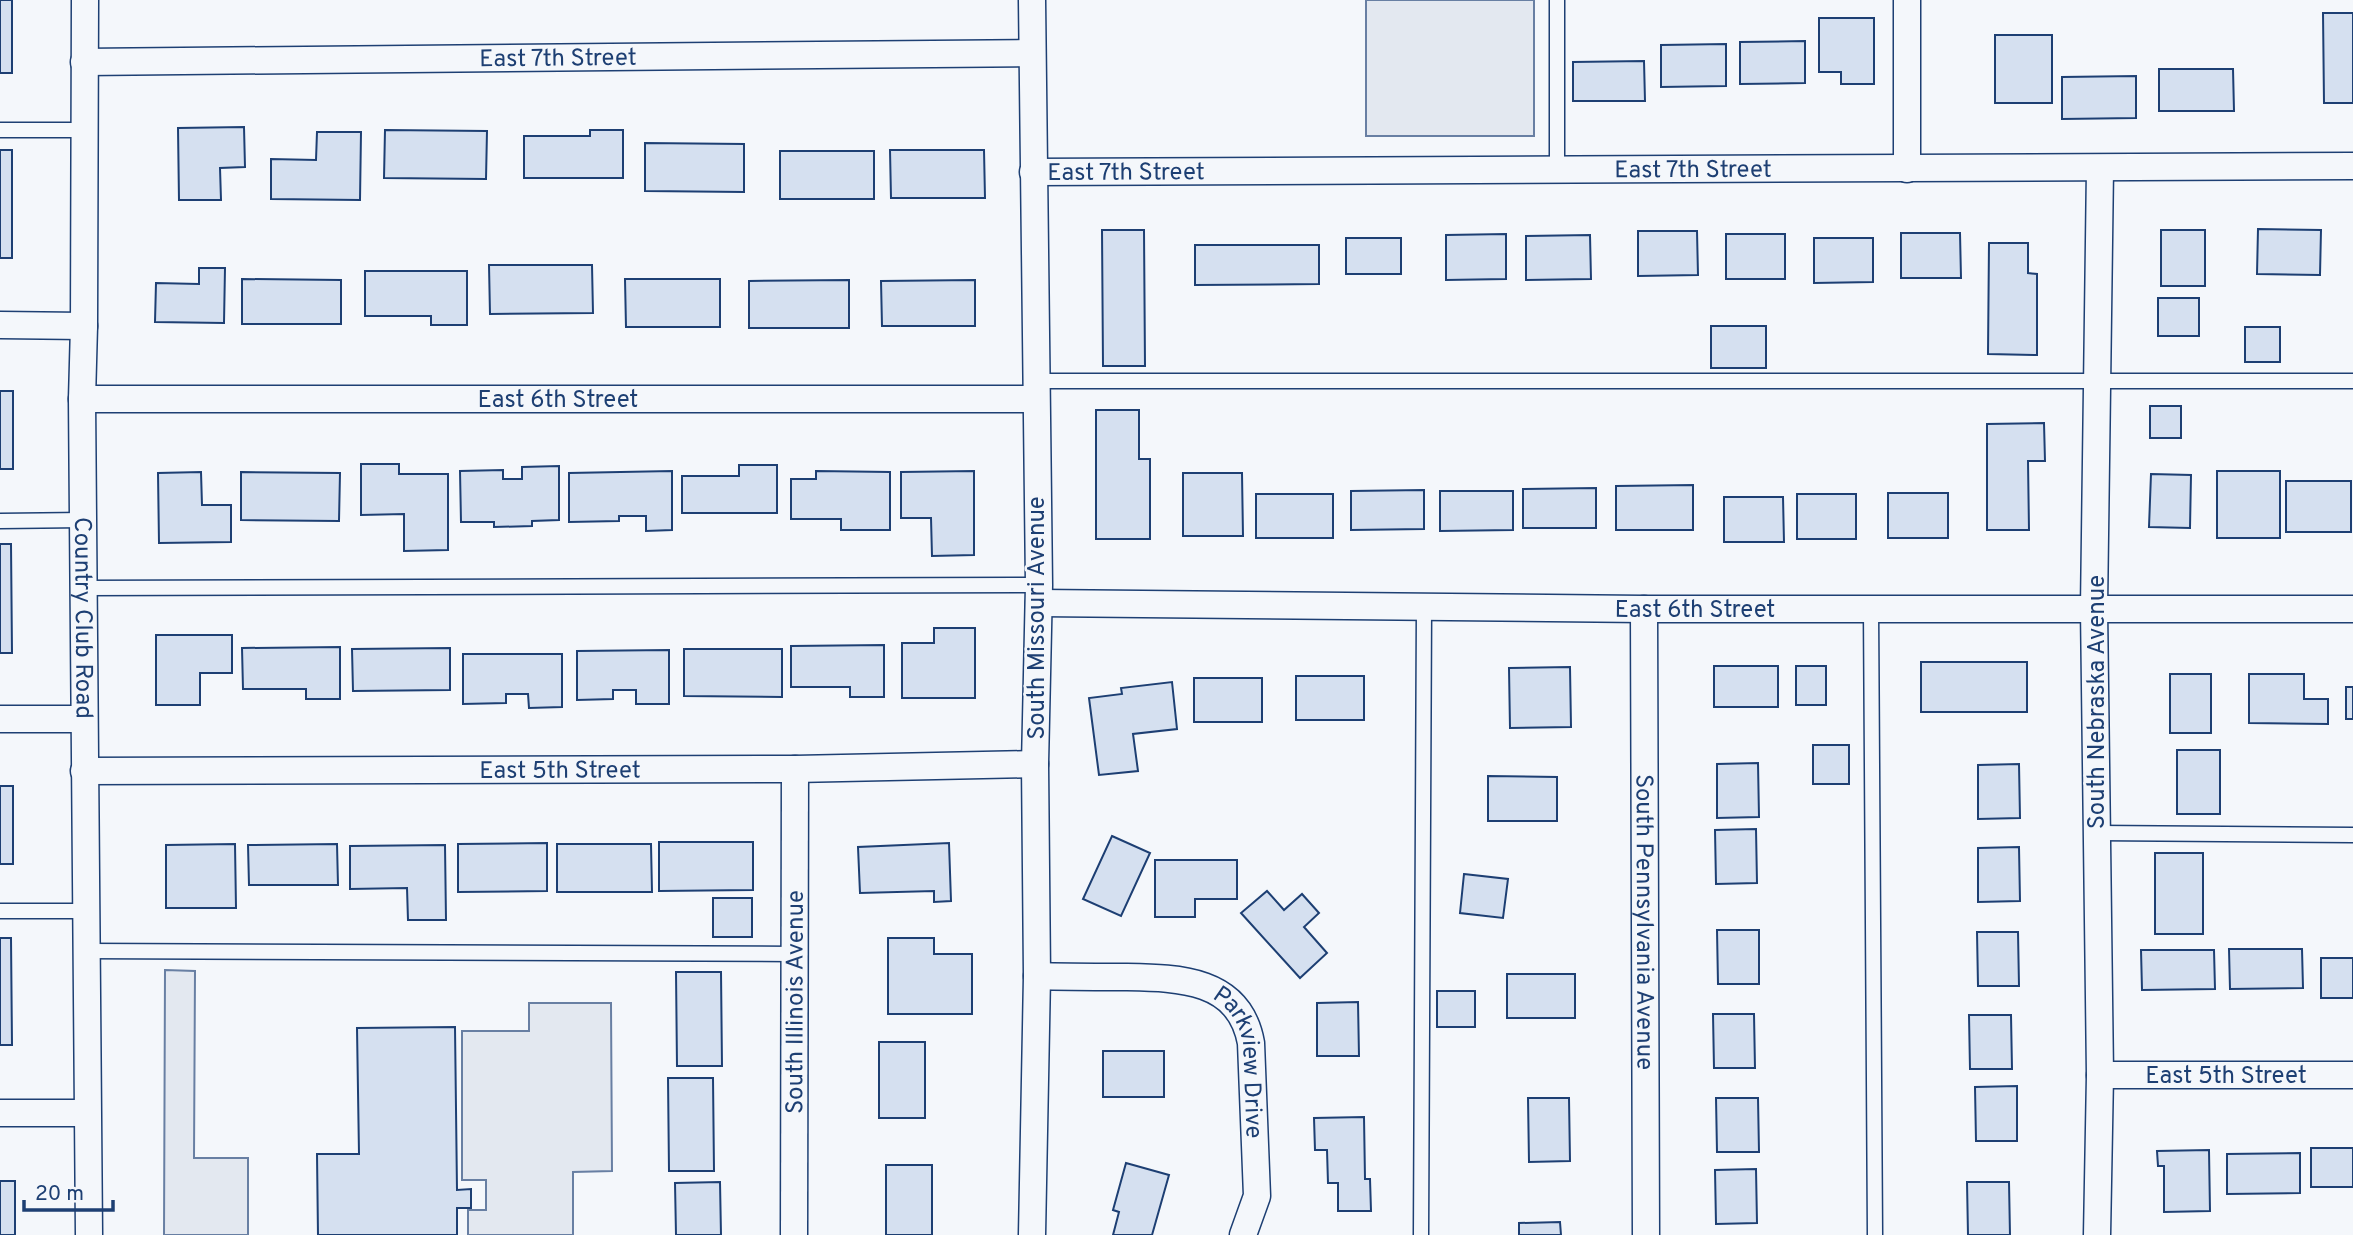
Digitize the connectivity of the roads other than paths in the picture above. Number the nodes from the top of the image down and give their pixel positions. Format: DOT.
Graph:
graph roads {
  1 [pos="85,0"];
  2 [pos="1032,0"];
  3 [pos="1557,0"];
  4 [pos="1907,0"];
  5 [pos="1032,53"];
  6 [pos="84,62"];
  7 [pos="0,130"];
  8 [pos="84,130"];
  9 [pos="2353,166"];
  10 [pos="2100,168"];
  11 [pos="1907,169"];
  12 [pos="1557,171"];
  13 [pos="1032,172"];
  14 [pos="0,325"];
  15 [pos="84,326"];
  16 [pos="2097,381"];
  17 [pos="2353,381"];
  18 [pos="1035,390"];
  19 [pos="82,399"];
  20 [pos="84,520"];
  21 [pos="0,521"];
  22 [pos="84,588"];
  23 [pos="1039,594"];
  24 [pos="1424,607"];
  25 [pos="2094,608"];
  26 [pos="1644,609"];
  27 [pos="1871,609"];
  28 [pos="2353,609"];
  29 [pos="0,719"];
  30 [pos="83,719"];
  31 [pos="1035,764"];
  32 [pos="794,769"];
  33 [pos="84,771"];
  34 [pos="2097,834"];
  35 [pos="2353,835"];
  36 [pos="0,911"];
  37 [pos="88,911"];
  38 [pos="86,951"];
  39 [pos="794,954"];
  40 [pos="1037,976"];
  41 [pos="2100,1074"];
  42 [pos="2353,1075"];
  43 [pos="0,1113"];
  44 [pos="87,1113"];
  45 [pos="89,1235"];
  46 [pos="794,1235"];
  47 [pos="1032,1235"];
  48 [pos="1243,1235"];
  49 [pos="1421,1235"];
  50 [pos="1646,1235"];
  51 [pos="1875,1235"];
  52 [pos="2097,1235"];
  1 -- 6 [label="street, Country Club Road"];
  2 -- 5 [label="street, South Missouri Avenue"];
  3 -- 12 [label="lane"];
  4 -- 11 [label="street"];
  5 -- 6 [label="street, East 7th Street"];
  5 -- 13 [label="street, South Missouri Avenue"];
  6 -- 8 [label="street, Country Club Road"];
  7 -- 8 [label="lane"];
  8 -- 15 [label="street, Country Club Road"];
  9 -- 10 [label="street, East 7th Street"];
  10 -- 11 [label="street, East 7th Street"];
  10 -- 16 [label="street, South Nebraska Avenue"];
  11 -- 12 [label="street, East 7th Street"];
  12 -- 13 [label="street, East 7th Street"];
  13 -- 18 [label="street, South Missouri Avenue"];
  14 -- 15 [label="street"];
  15 -- 19 [label="street, Country Club Road"];
  16 -- 17 [label="lane"];
  16 -- 18 [label="lane"];
  16 -- 25 [label="street, South Nebraska Avenue"];
  18 -- 19 [label="street, East 6th Street"];
  18 -- 23 [label="street, South Missouri Avenue"];
  19 -- 20 [label="street, Country Club Road"];
  20 -- 21 [label="lane"];
  20 -- 22 [label="street, Country Club Road"];
  22 -- 23 [label="lane"];
  22 -- 30 [label="street, Country Club Road"];
  23 -- 24 [label="street, East 6th Street"];
  23 -- 31 [label="street, South Missouri Avenue"];
  24 -- 26 [label="street, East 6th Street"];
  24 -- 49 [label="lane"];
  25 -- 27 [label="street, East 6th Street"];
  25 -- 28 [label="street, East 6th Street"];
  25 -- 34 [label="street, South Nebraska Avenue"];
  26 -- 27 [label="street, East 6th Street"];
  26 -- 50 [label="street, South Pennsylvania Avenue"];
  27 -- 51 [label="lane"];
  29 -- 30 [label="street"];
  30 -- 33 [label="street, Country Club Road"];
  31 -- 32 [label="street, East 5th Street"];
  31 -- 40 [label="street, South Missouri Avenue"];
  32 -- 33 [label="street, East 5th Street"];
  32 -- 39 [label="street, South Illinois Avenue"];
  33 -- 37 [label="street, Country Club Road"];
  34 -- 35 [label="lane"];
  34 -- 41 [label="street, South Nebraska Avenue"];
  36 -- 37 [label="lane"];
  37 -- 38 [label="street, Country Club Road"];
  38 -- 39 [label="lane"];
  38 -- 44 [label="street, Country Club Road"];
  39 -- 46 [label="street, South Illinois Avenue"];
  40 -- 47 [label="street, South Missouri Avenue"];
  40 -- 48 [label="street, Parkview Drive"];
  41 -- 42 [label="street, East 5th Street"];
  41 -- 52 [label="street, South Nebraska Avenue"];
  43 -- 44 [label="street"];
  44 -- 45 [label="street, Country Club Road"];
}
